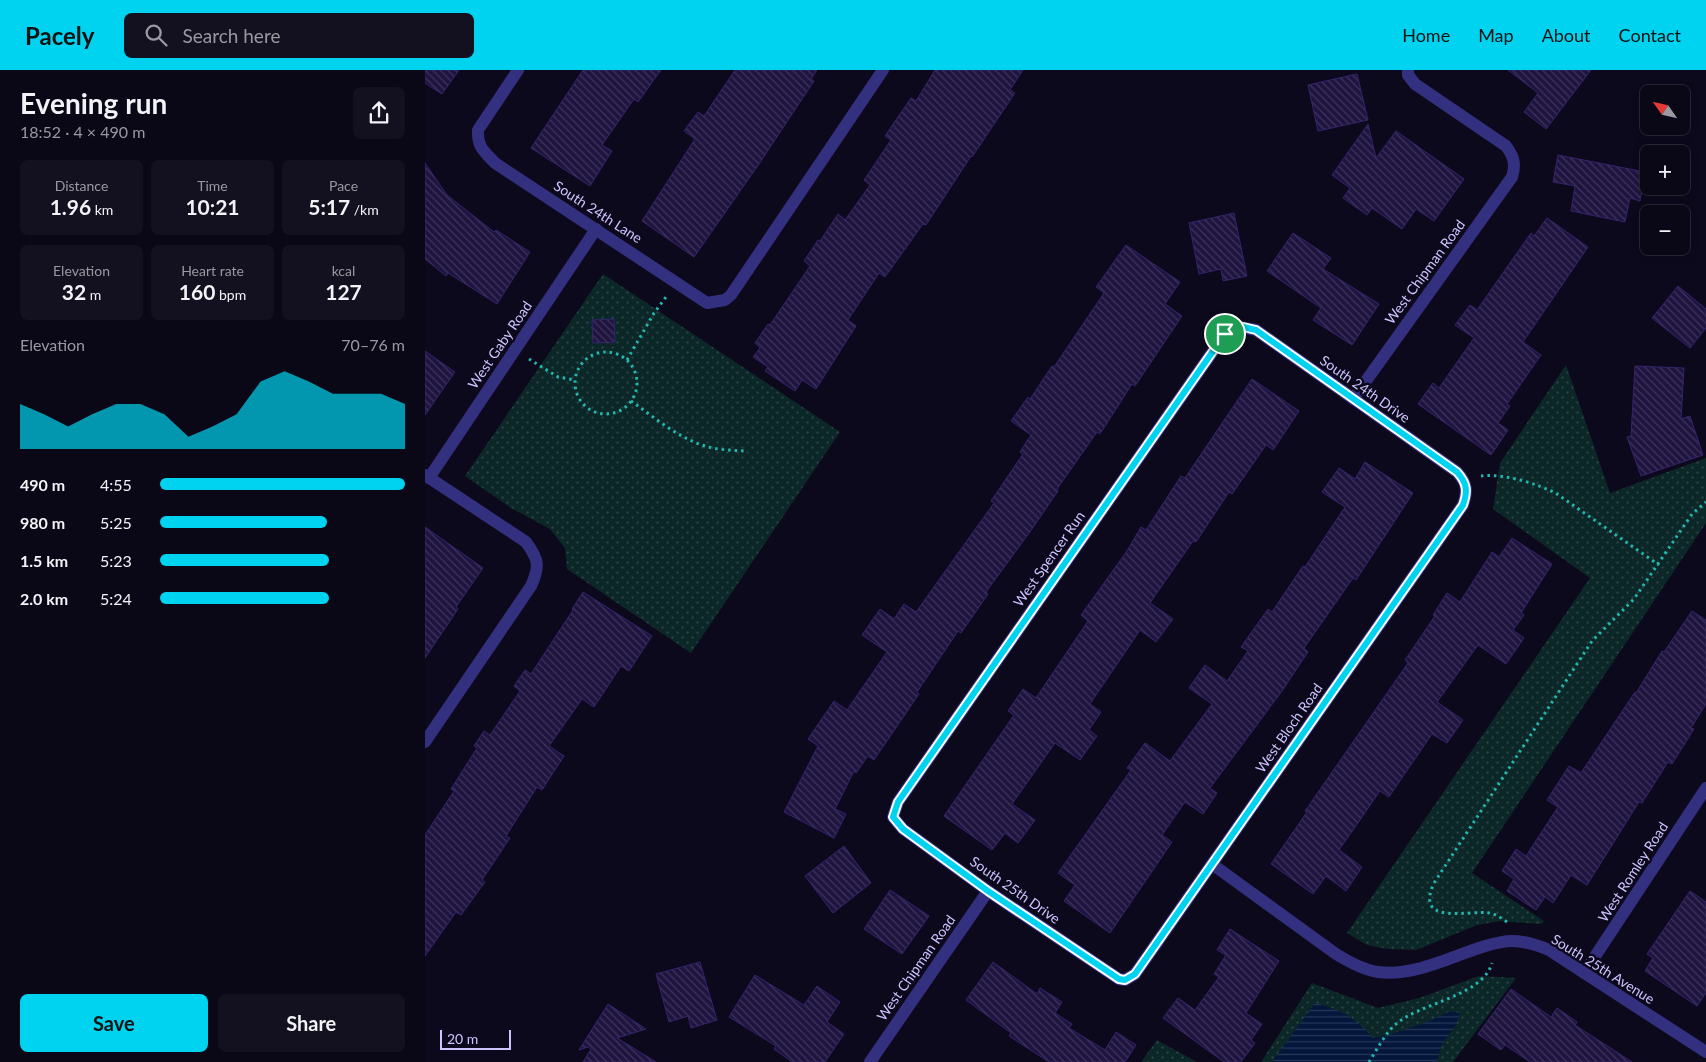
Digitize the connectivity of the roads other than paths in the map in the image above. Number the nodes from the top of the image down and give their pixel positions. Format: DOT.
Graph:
graph roads {
  1 [pos="518,70"];
  2 [pos="883,70"];
  3 [pos="1408,73"];
  4 [pos="596,229"];
  5 [pos="1239,326"];
  6 [pos="1353,399"];
  7 [pos="427,476"];
  8 [pos="1465,482"];
  9 [pos="425,742"];
  10 [pos="1706,788"];
  11 [pos="893,817"];
  12 [pos="1212,864"];
  13 [pos="988,891"];
  14 [pos="1584,973"];
  15 [pos="1125,980"];
  16 [pos="1706,1052"];
  17 [pos="870,1062"];
  1 -- 4 [label="street, South 24th Lane"];
  2 -- 4 [label="street, South 24th Lane"];
  3 -- 6 [label="street, West Chipman Road"];
  4 -- 7 [label="street, West Gaby Road"];
  5 -- 6 [label="street, South 24th Drive"];
  5 -- 11 [label="street, West Spencer Run"];
  6 -- 8 [label="street, South 24th Drive"];
  7 -- 9 [label="street"];
  8 -- 12 [label="street, West Bloch Road"];
  10 -- 14 [label="street, West Romley Road"];
  11 -- 13 [label="street, South 25th Drive"];
  12 -- 14 [label="street, South 25th Avenue"];
  12 -- 15 [label="street, West Bloch Road"];
  13 -- 15 [label="street, South 25th Drive"];
  13 -- 17 [label="street, West Chipman Road"];
  14 -- 16 [label="street, South 25th Avenue"];
}
